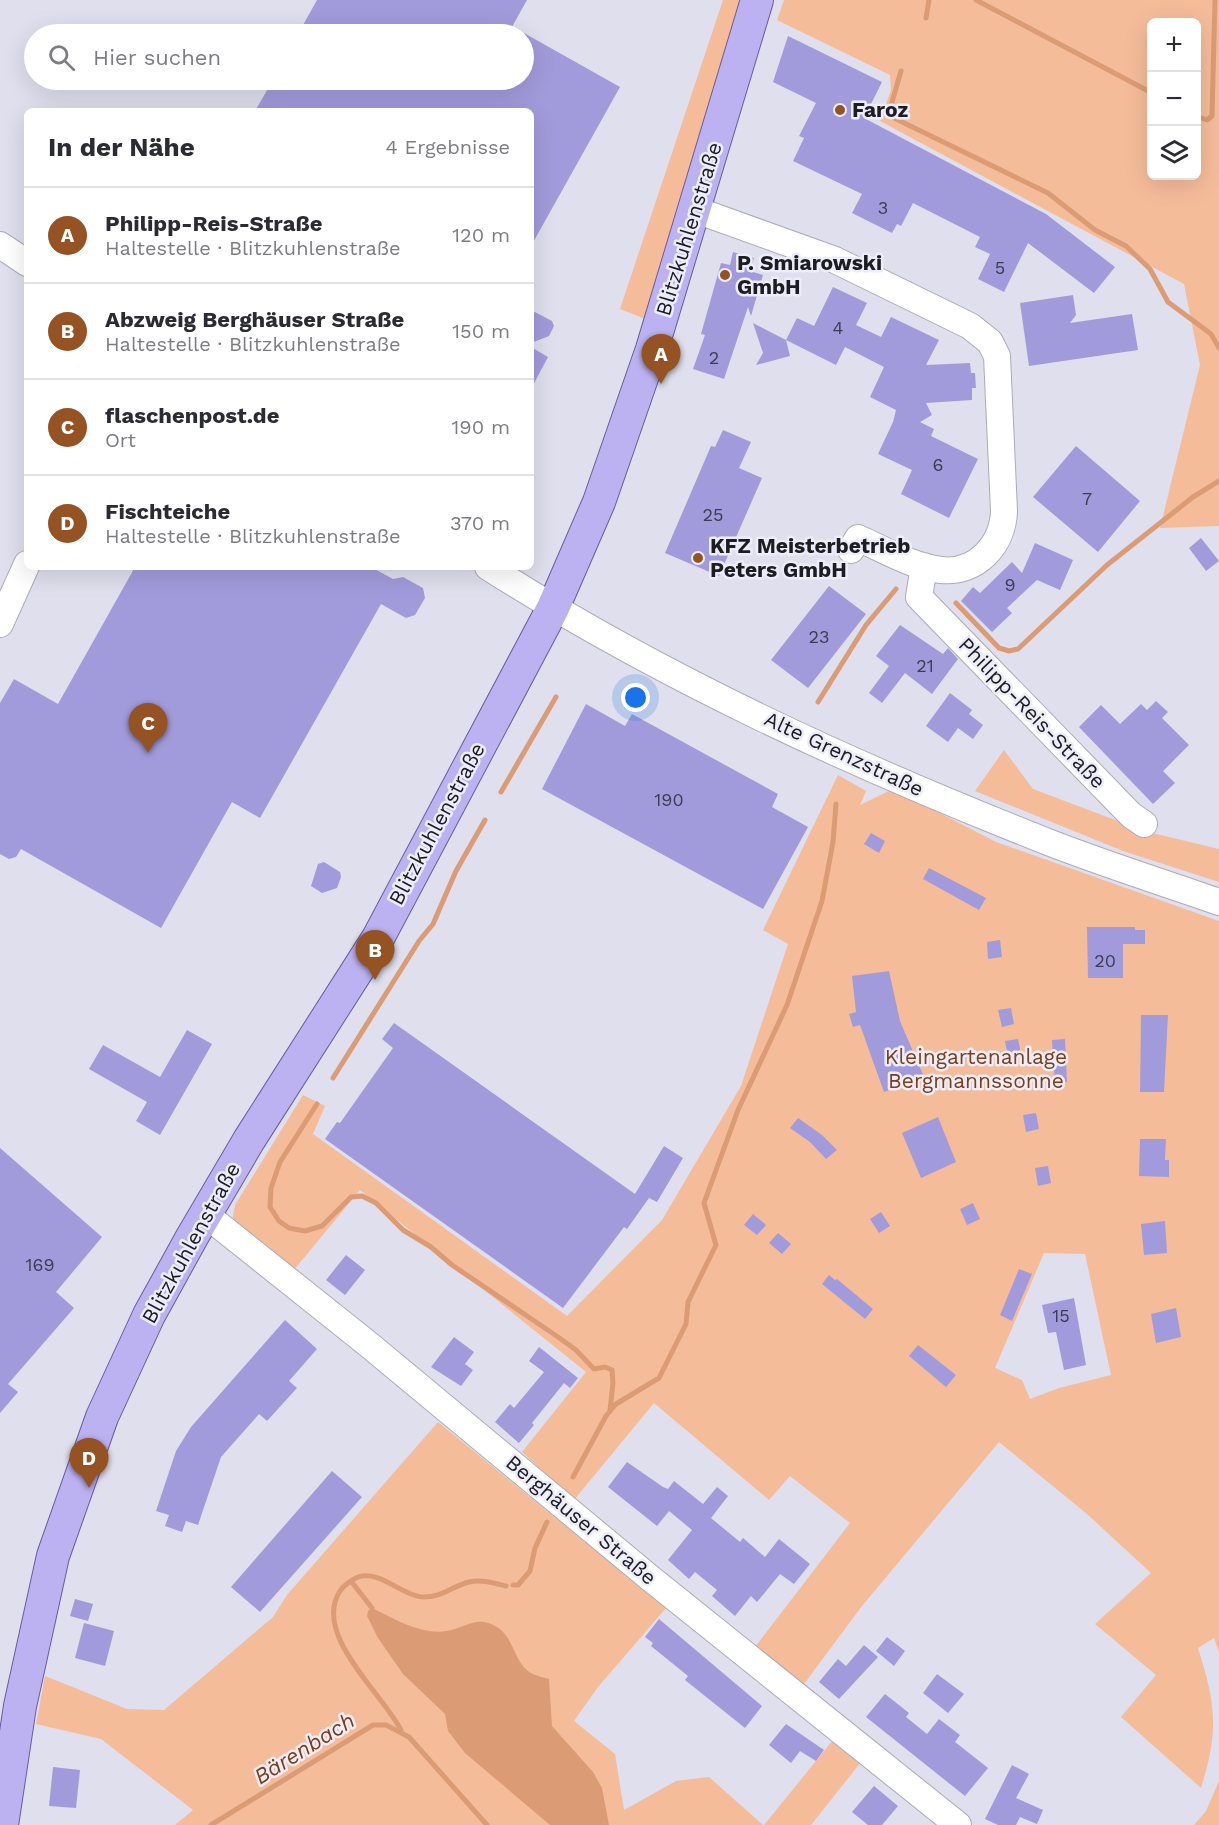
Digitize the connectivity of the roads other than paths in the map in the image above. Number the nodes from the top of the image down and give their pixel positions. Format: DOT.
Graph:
graph roads {
  1 [pos="757,0"];
  2 [pos="696,210"];
  3 [pos="0,245"];
  4 [pos="24,261"];
  5 [pos="851,550"];
  6 [pos="924,566"];
  7 [pos="24,570"];
  8 [pos="493,570"];
  9 [pos="552,608"];
  10 [pos="0,624"];
  11 [pos="1144,824"];
  12 [pos="1219,902"];
  13 [pos="205,1214"];
  14 [pos="2,1825"];
  15 [pos="958,1825"];
  1 -- 2 [label="main road, Blitzkuhlenstraße"];
  2 -- 6 [label="street"];
  2 -- 9 [label="main road, Blitzkuhlenstraße"];
  3 -- 4 [label="street"];
  5 -- 6 [label="street"];
  6 -- 11 [label="street, Philipp-Reis-Straße"];
  7 -- 10 [label="street"];
  8 -- 9 [label="street, Alte Grenzstraße"];
  9 -- 12 [label="street, Alte Grenzstraße"];
  9 -- 13 [label="main road, Blitzkuhlenstraße"];
  13 -- 14 [label="main road, Blitzkuhlenstraße"];
  13 -- 15 [label="street, Berghäuser Straße"];
}
